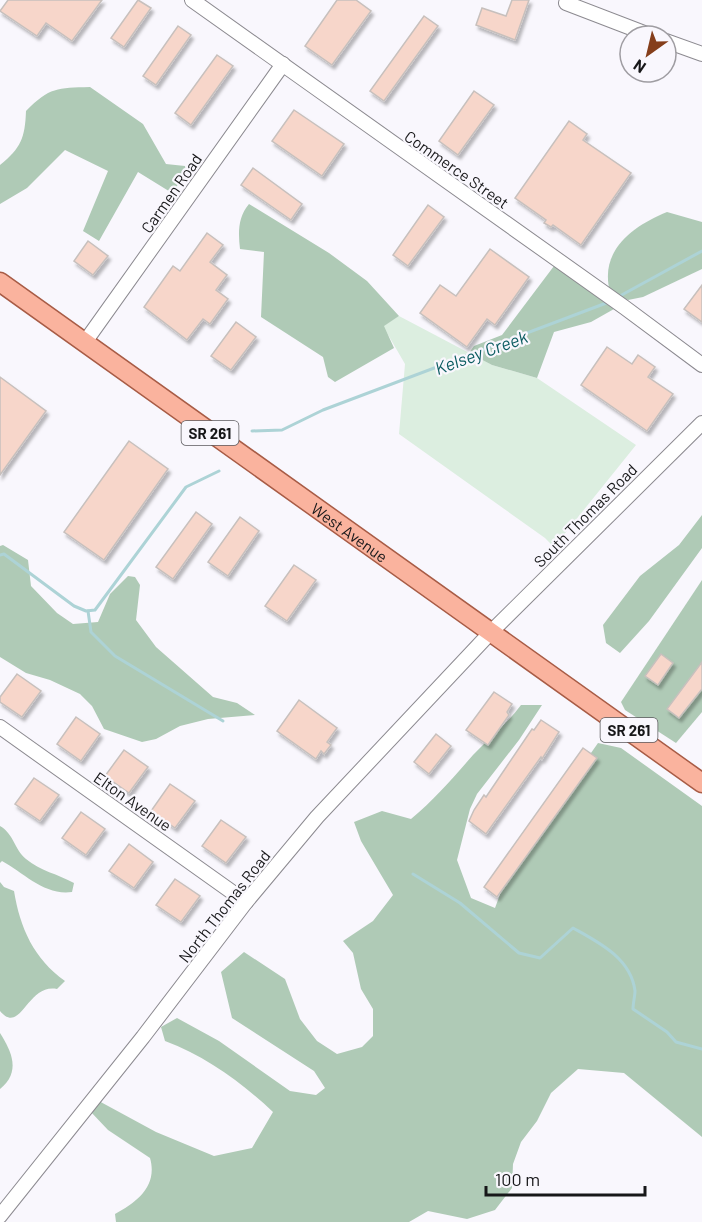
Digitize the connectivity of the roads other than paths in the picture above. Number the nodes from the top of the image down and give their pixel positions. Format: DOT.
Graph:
graph roads {
  1 [pos="192,0"];
  2 [pos="566,3"];
  3 [pos="621,24"];
  4 [pos="678,45"];
  5 [pos="702,54"];
  6 [pos="283,64"];
  7 [pos="0,282"];
  8 [pos="85,342"];
  9 [pos="702,365"];
  10 [pos="702,423"];
  11 [pos="492,631"];
  12 [pos="0,727"];
  13 [pos="702,783"];
  14 [pos="246,902"];
  15 [pos="0,1216"];
  1 -- 6 [label="street, Commerce Street"];
  2 -- 3 [label="street"];
  4 -- 5 [label="street"];
  6 -- 8 [label="street, Carmen Road"];
  6 -- 9 [label="street, Commerce Street"];
  7 -- 8 [label="main road, West Avenue / SR 261"];
  8 -- 11 [label="main road, West Avenue / SR 261"];
  10 -- 11 [label="street, South Thomas Road"];
  11 -- 13 [label="main road, West Avenue / SR 261"];
  11 -- 14 [label="street, North Thomas Road"];
  12 -- 14 [label="street, Elton Avenue"];
  14 -- 15 [label="street, North Thomas Road"];
}
